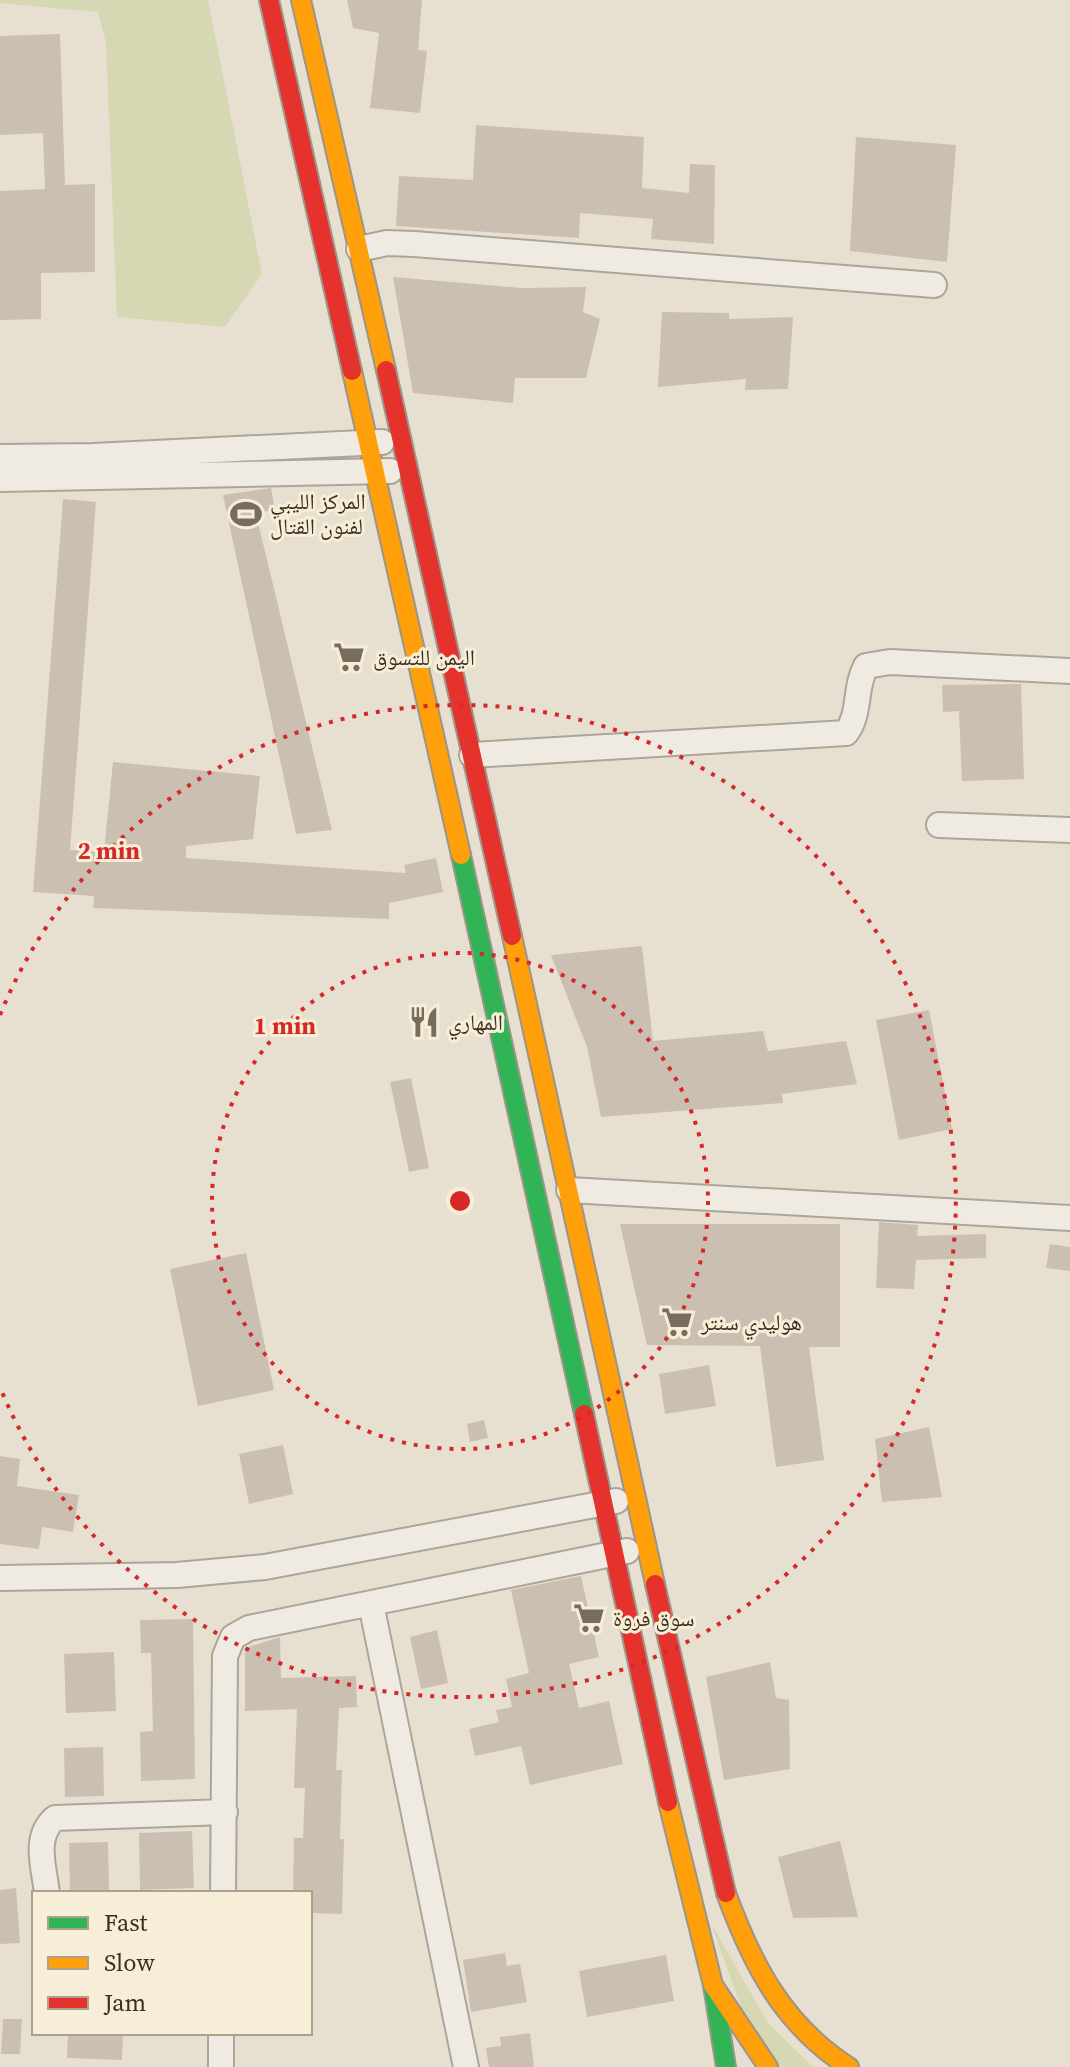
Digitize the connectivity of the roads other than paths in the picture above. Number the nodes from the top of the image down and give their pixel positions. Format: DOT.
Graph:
graph roads {
  1 [pos="269,0"];
  2 [pos="301,0"];
  3 [pos="359,249"];
  4 [pos="934,285"];
  5 [pos="400,441"];
  6 [pos="369,442"];
  7 [pos="0,457"];
  8 [pos="93,467"];
  9 [pos="376,471"];
  10 [pos="408,471"];
  11 [pos="0,479"];
  12 [pos="1070,671"];
  13 [pos="472,755"];
  14 [pos="939,825"];
  15 [pos="1070,830"];
  16 [pos="569,1190"];
  17 [pos="1070,1218"];
  18 [pos="634,1497"];
  19 [pos="604,1504"];
  20 [pos="645,1547"];
  21 [pos="615,1553"];
  22 [pos="0,1578"];
  23 [pos="371,1604"];
  24 [pos="225,1812"];
  25 [pos="47,1891"];
  26 [pos="223,1891"];
  27 [pos="713,1985"];
  28 [pos="221,2035"];
  29 [pos="221,2067"];
  30 [pos="466,2067"];
  31 [pos="726,2067"];
  32 [pos="768,2067"];
  33 [pos="849,2067"];
  1 -- 6 [label="main road"];
  2 -- 3 [label="main road"];
  3 -- 4 [label="street"];
  3 -- 5 [label="main road"];
  5 -- 6 [label="street"];
  5 -- 10 [label="main road"];
  6 -- 8 [label="street"];
  6 -- 9 [label="main road"];
  7 -- 8 [label="street"];
  8 -- 9 [label="street"];
  8 -- 11 [label="street"];
  9 -- 10 [label="street"];
  9 -- 19 [label="main road"];
  10 -- 13 [label="main road"];
  12 -- 13 [label="street"];
  13 -- 16 [label="main road"];
  14 -- 15 [label="street"];
  16 -- 17 [label="street"];
  16 -- 18 [label="main road"];
  18 -- 19 [label="street"];
  18 -- 20 [label="main road"];
  19 -- 21 [label="main road"];
  19 -- 22 [label="street"];
  20 -- 21 [label="street"];
  20 -- 33 [label="main road"];
  21 -- 23 [label="street"];
  21 -- 27 [label="main road"];
  23 -- 24 [label="street"];
  23 -- 30 [label="street"];
  24 -- 25 [label="street"];
  24 -- 26 [label="street"];
  27 -- 31 [label="main road"];
  27 -- 32 [label="main road"];
  28 -- 29 [label="street"];
}
